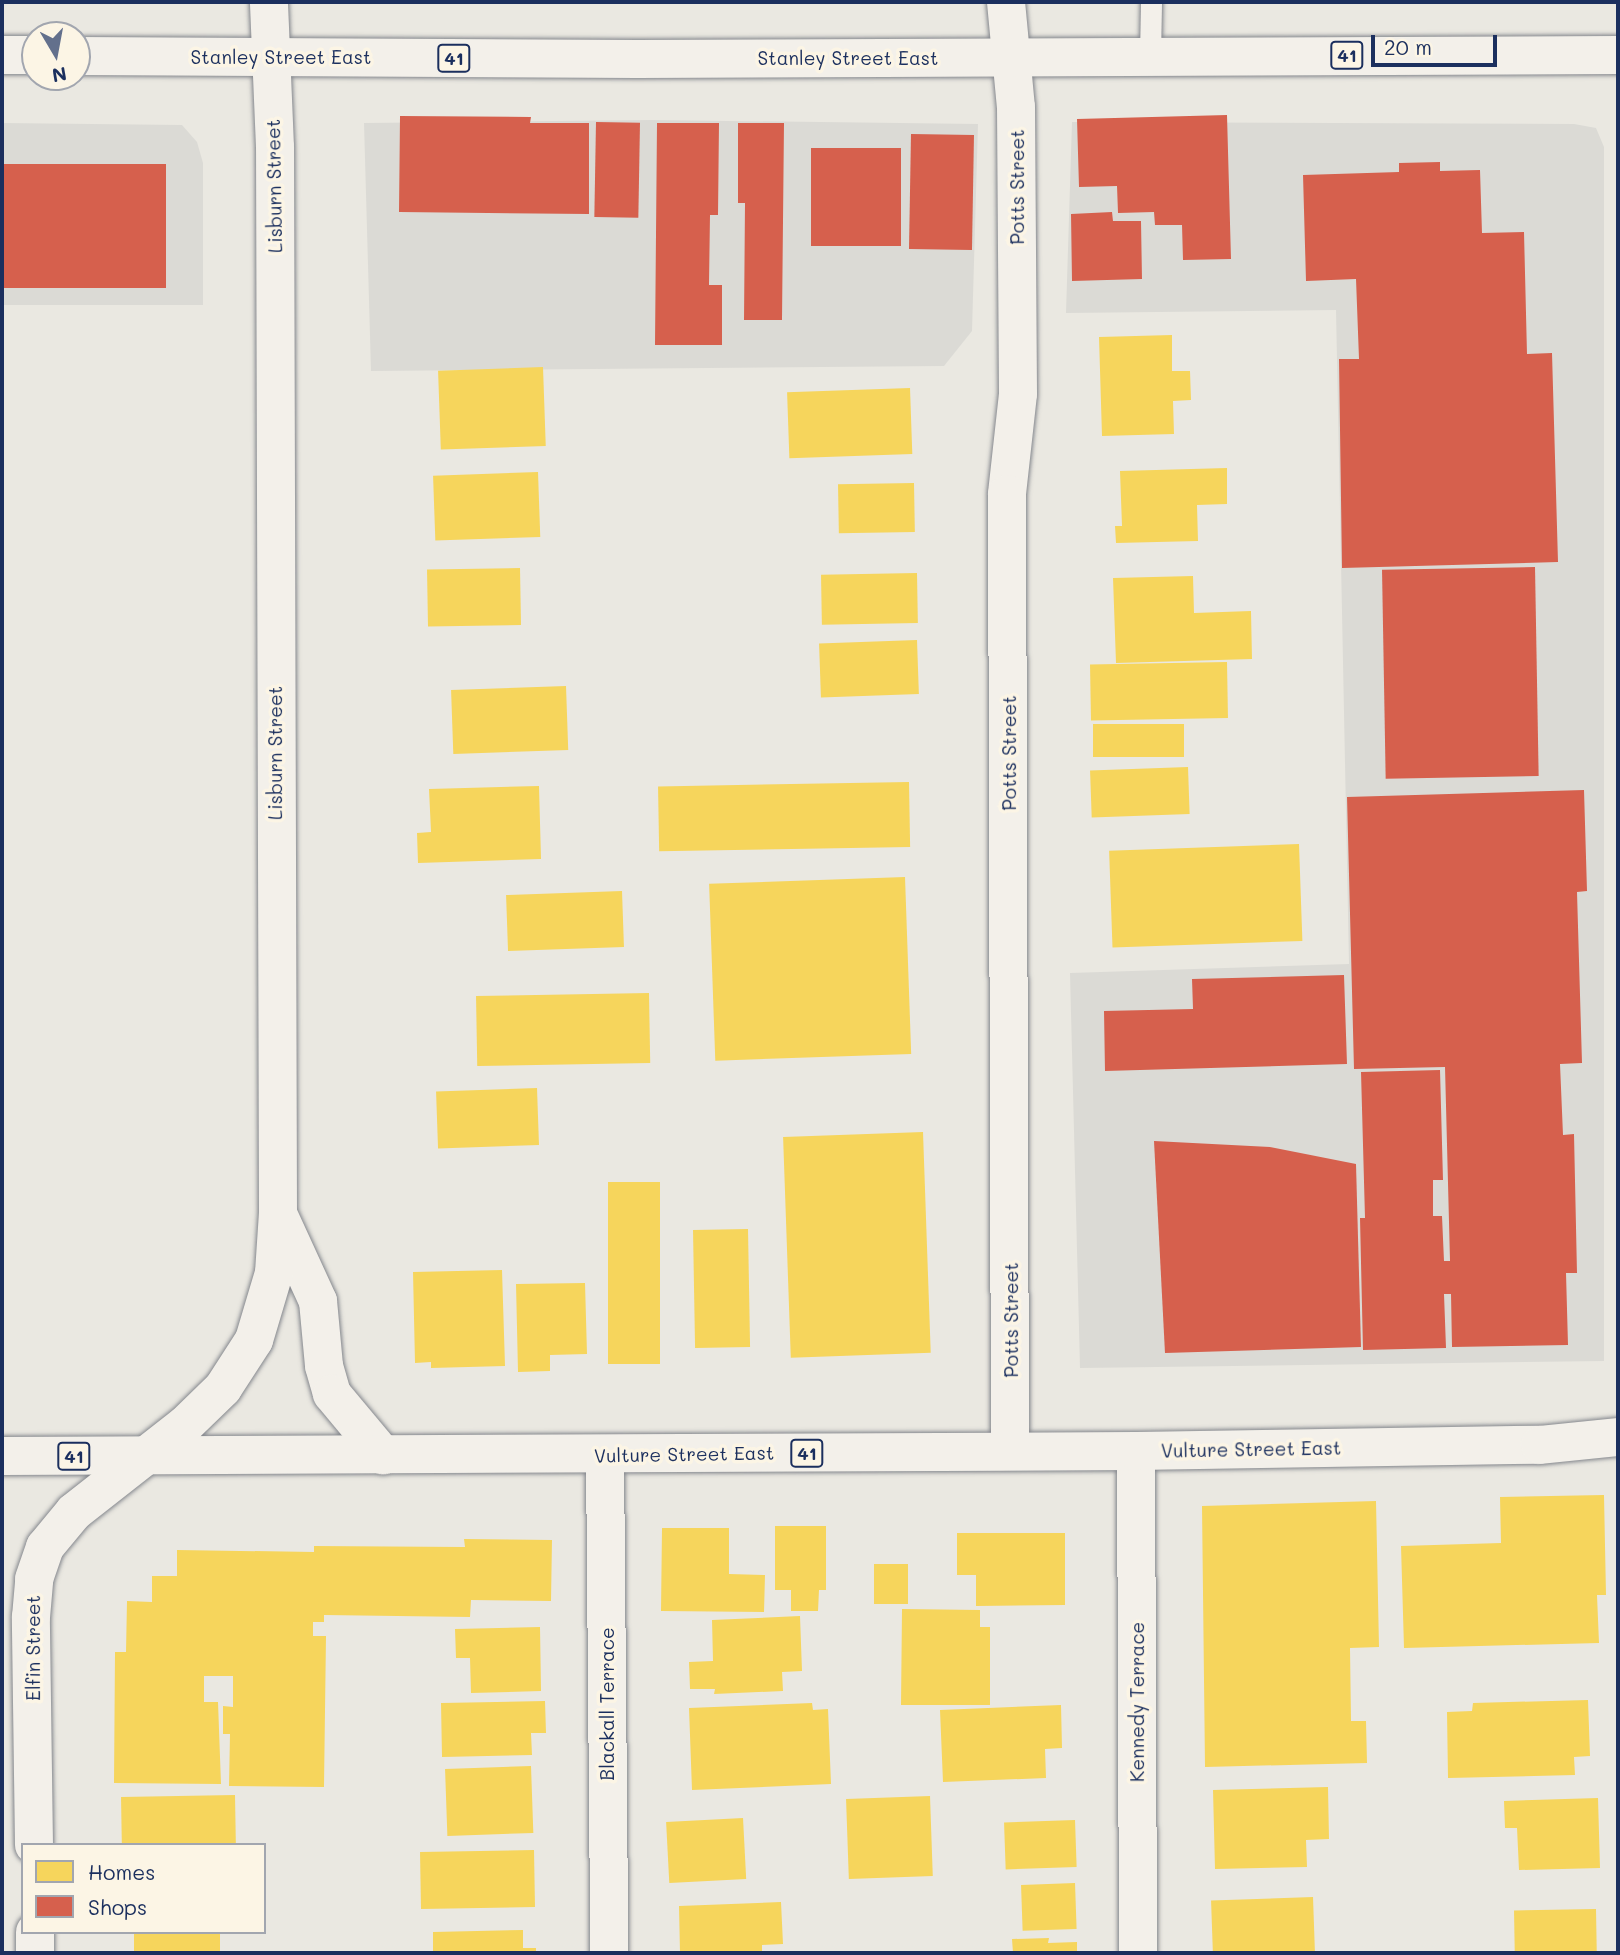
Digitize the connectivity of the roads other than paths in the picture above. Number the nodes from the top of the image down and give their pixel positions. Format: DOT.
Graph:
graph roads {
  1 [pos="269,2"];
  2 [pos="1006,2"];
  3 [pos="1151,2"];
  4 [pos="2,55"];
  5 [pos="21,55"];
  6 [pos="91,55"];
  7 [pos="1618,55"];
  8 [pos="1150,56"];
  9 [pos="271,57"];
  10 [pos="1011,57"];
  11 [pos="278,1213"];
  12 [pos="1618,1437"];
  13 [pos="1010,1450"];
  14 [pos="1136,1451"];
  15 [pos="383,1455"];
  16 [pos="605,1455"];
  17 [pos="2,1456"];
  18 [pos="146,1457"];
  19 [pos="34,1843"];
  20 [pos="35,1934"];
  21 [pos="35,1953"];
  22 [pos="609,1953"];
  23 [pos="1138,1953"];
  1 -- 9 [label="main road, Lisburn Street"];
  2 -- 10 [label="main road, Potts Street"];
  3 -- 8 [label="lane"];
  4 -- 5 [label="main road"];
  6 -- 9 [label="main road, Stanley Street East / 41"];
  7 -- 8 [label="main road, Stanley Street East / 41"];
  8 -- 10 [label="main road, Stanley Street East / 41"];
  9 -- 10 [label="main road, Stanley Street East / 41"];
  9 -- 11 [label="main road, Lisburn Street"];
  10 -- 13 [label="main road, Potts Street"];
  11 -- 15 [label="main road"];
  11 -- 18 [label="main road, Lisburn Street"];
  12 -- 14 [label="main road, Vulture Street East / 41"];
  13 -- 14 [label="main road, Vulture Street East / 41"];
  13 -- 16 [label="main road, Vulture Street East / 41"];
  14 -- 23 [label="main road, Kennedy Terrace"];
  15 -- 16 [label="main road, Vulture Street East / 41"];
  15 -- 18 [label="main road, Vulture Street East / 41"];
  16 -- 22 [label="main road, Blackall Terrace"];
  17 -- 18 [label="main road, Vulture Street East / 41"];
  18 -- 19 [label="main road, Elfin Street"];
  20 -- 21 [label="main road"];
}
